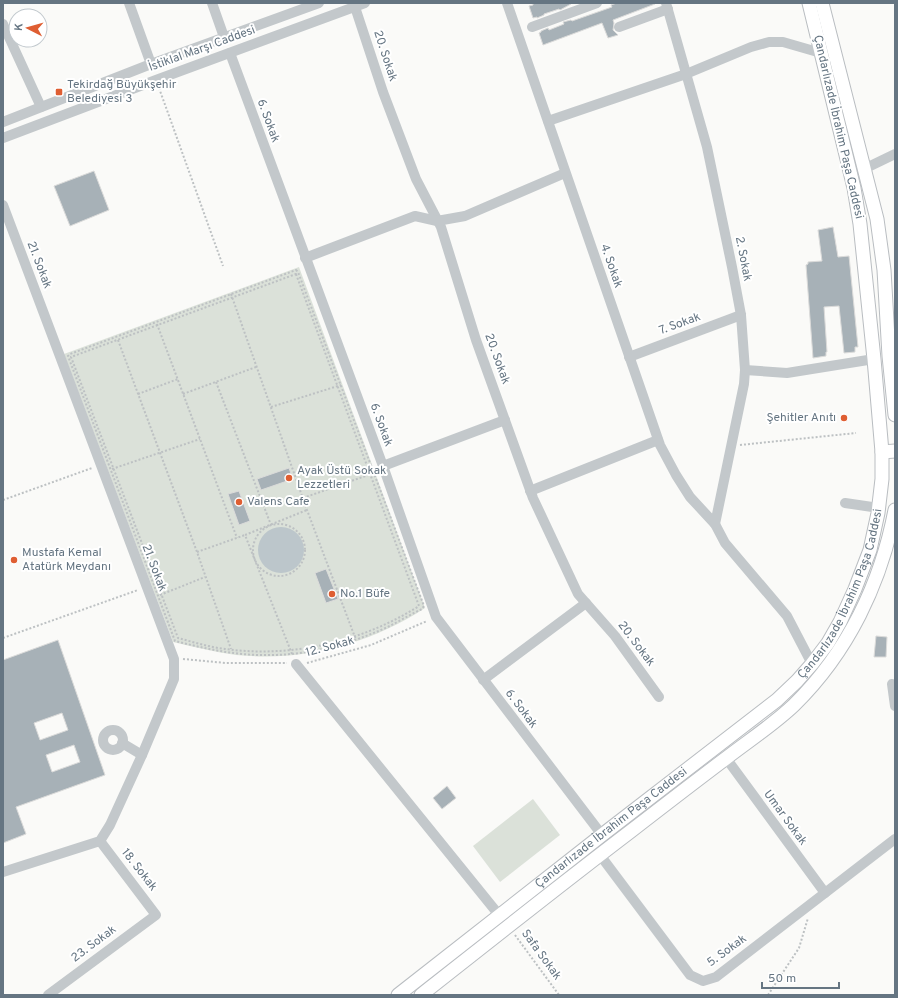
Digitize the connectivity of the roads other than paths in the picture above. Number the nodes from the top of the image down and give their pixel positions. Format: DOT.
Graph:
graph roads {
  1 [pos="129,3"];
  2 [pos="212,3"];
  3 [pos="319,3"];
  4 [pos="366,3"];
  5 [pos="507,3"];
  6 [pos="597,3"];
  7 [pos="809,3"];
  8 [pos="822,3"];
  9 [pos="667,6"];
  10 [pos="355,7"];
  11 [pos="3,24"];
  12 [pos="619,27"];
  13 [pos="532,28"];
  14 [pos="224,37"];
  15 [pos="230,53"];
  16 [pos="820,53"];
  17 [pos="151,64"];
  18 [pos="686,74"];
  19 [pos="41,107"];
  20 [pos="548,121"];
  21 [pos="3,122"];
  22 [pos="3,138"];
  23 [pos="895,154"];
  24 [pos="864,169"];
  25 [pos="565,173"];
  26 [pos="3,205"];
  27 [pos="437,221"];
  28 [pos="305,258"];
  29 [pos="741,315"];
  30 [pos="629,357"];
  31 [pos="874,359"];
  32 [pos="892,361"];
  33 [pos="745,370"];
  34 [pos="895,415"];
  35 [pos="505,420"];
  36 [pos="658,440"];
  37 [pos="895,450"];
  38 [pos="882,452"];
  39 [pos="383,466"];
  40 [pos="530,491"];
  41 [pos="845,503"];
  42 [pos="879,508"];
  43 [pos="895,510"];
  44 [pos="715,524"];
  45 [pos="586,603"];
  46 [pos="296,664"];
  47 [pos="812,664"];
  48 [pos="483,680"];
  49 [pos="892,684"];
  50 [pos="659,697"];
  51 [pos="895,706"];
  52 [pos="122,743"];
  53 [pos="142,755"];
  54 [pos="726,758"];
  55 [pos="602,835"];
  56 [pos="895,839"];
  57 [pos="100,841"];
  58 [pos="600,855"];
  59 [pos="3,872"];
  60 [pos="825,893"];
  61 [pos="156,915"];
  62 [pos="499,915"];
  63 [pos="48,995"];
  64 [pos="398,995"];
  65 [pos="421,995"];
  1 -- 17 [label="street"];
  2 -- 14 [label="street"];
  3 -- 14 [label="street, İstiklal Marşı Caddesi"];
  4 -- 10 [label="street, İstiklal Marşı Caddesi"];
  5 -- 20 [label="street, 4. Sokak"];
  6 -- 13 [label="street"];
  7 -- 16 [label="main road, Çandarlızade İbrahim Paşa Caddesi"];
  8 -- 24 [label="main road, Çandarlızade İbrahim Paşa Caddesi"];
  9 -- 12 [label="street"];
  9 -- 18 [label="street, 2. Sokak"];
  10 -- 15 [label="street, İstiklal Marşı Caddesi"];
  10 -- 27 [label="street, 20. Sokak"];
  11 -- 19 [label="street"];
  14 -- 17 [label="street, İstiklal Marşı Caddesi"];
  15 -- 22 [label="street, İstiklal Marşı Caddesi"];
  15 -- 28 [label="street, 6. Sokak"];
  16 -- 18 [label="street"];
  16 -- 31 [label="main road, Çandarlızade İbrahim Paşa Caddesi"];
  17 -- 19 [label="street, İstiklal Marşı Caddesi"];
  18 -- 20 [label="street"];
  18 -- 29 [label="street, 2. Sokak"];
  19 -- 21 [label="street, İstiklal Marşı Caddesi"];
  20 -- 25 [label="street, 4. Sokak"];
  23 -- 24 [label="street"];
  24 -- 32 [label="main road, Çandarlızade İbrahim Paşa Caddesi"];
  25 -- 27 [label="street"];
  25 -- 30 [label="street, 4. Sokak"];
  26 -- 53 [label="street, 21. Sokak"];
  27 -- 28 [label="street"];
  27 -- 35 [label="street, 20. Sokak"];
  28 -- 39 [label="street, 6. Sokak"];
  29 -- 30 [label="street, 7. Sokak"];
  29 -- 33 [label="street, 2. Sokak"];
  30 -- 36 [label="street, 4. Sokak"];
  31 -- 33 [label="street"];
  31 -- 38 [label="main road, Çandarlızade İbrahim Paşa Caddesi"];
  32 -- 34 [label="main road, Çandarlızade İbrahim Paşa Caddesi"];
  33 -- 44 [label="street, 2. Sokak"];
  35 -- 39 [label="street"];
  35 -- 40 [label="street, 20. Sokak"];
  36 -- 40 [label="street"];
  36 -- 44 [label="street, 4. Sokak"];
  37 -- 38 [label="main road"];
  38 -- 42 [label="main road, Çandarlızade İbrahim Paşa Caddesi"];
  39 -- 48 [label="street, 6. Sokak"];
  40 -- 45 [label="street, 20. Sokak"];
  41 -- 42 [label="street"];
  42 -- 47 [label="main road, Çandarlızade İbrahim Paşa Caddesi"];
  43 -- 54 [label="main road, Çandarlızade İbrahim Paşa Caddesi"];
  44 -- 47 [label="street, 4. Sokak"];
  45 -- 48 [label="street"];
  45 -- 50 [label="street, 20. Sokak"];
  46 -- 62 [label="street"];
  47 -- 55 [label="main road, Çandarlızade İbrahim Paşa Caddesi"];
  48 -- 55 [label="street, 6. Sokak"];
  49 -- 51 [label="street"];
  52 -- 53 [label="street"];
  53 -- 57 [label="street, 21. Sokak"];
  54 -- 58 [label="main road, Çandarlızade İbrahim Paşa Caddesi"];
  54 -- 60 [label="street, Umar Sokak"];
  55 -- 62 [label="main road, Çandarlızade İbrahim Paşa Caddesi"];
  56 -- 60 [label="street, 5. Sokak"];
  57 -- 59 [label="street"];
  57 -- 61 [label="street, 18. Sokak"];
  58 -- 60 [label="street, 5. Sokak"];
  58 -- 65 [label="main road, Çandarlızade İbrahim Paşa Caddesi"];
  61 -- 63 [label="street, 23. Sokak"];
  62 -- 64 [label="main road, Çandarlızade İbrahim Paşa Caddesi"];
}
